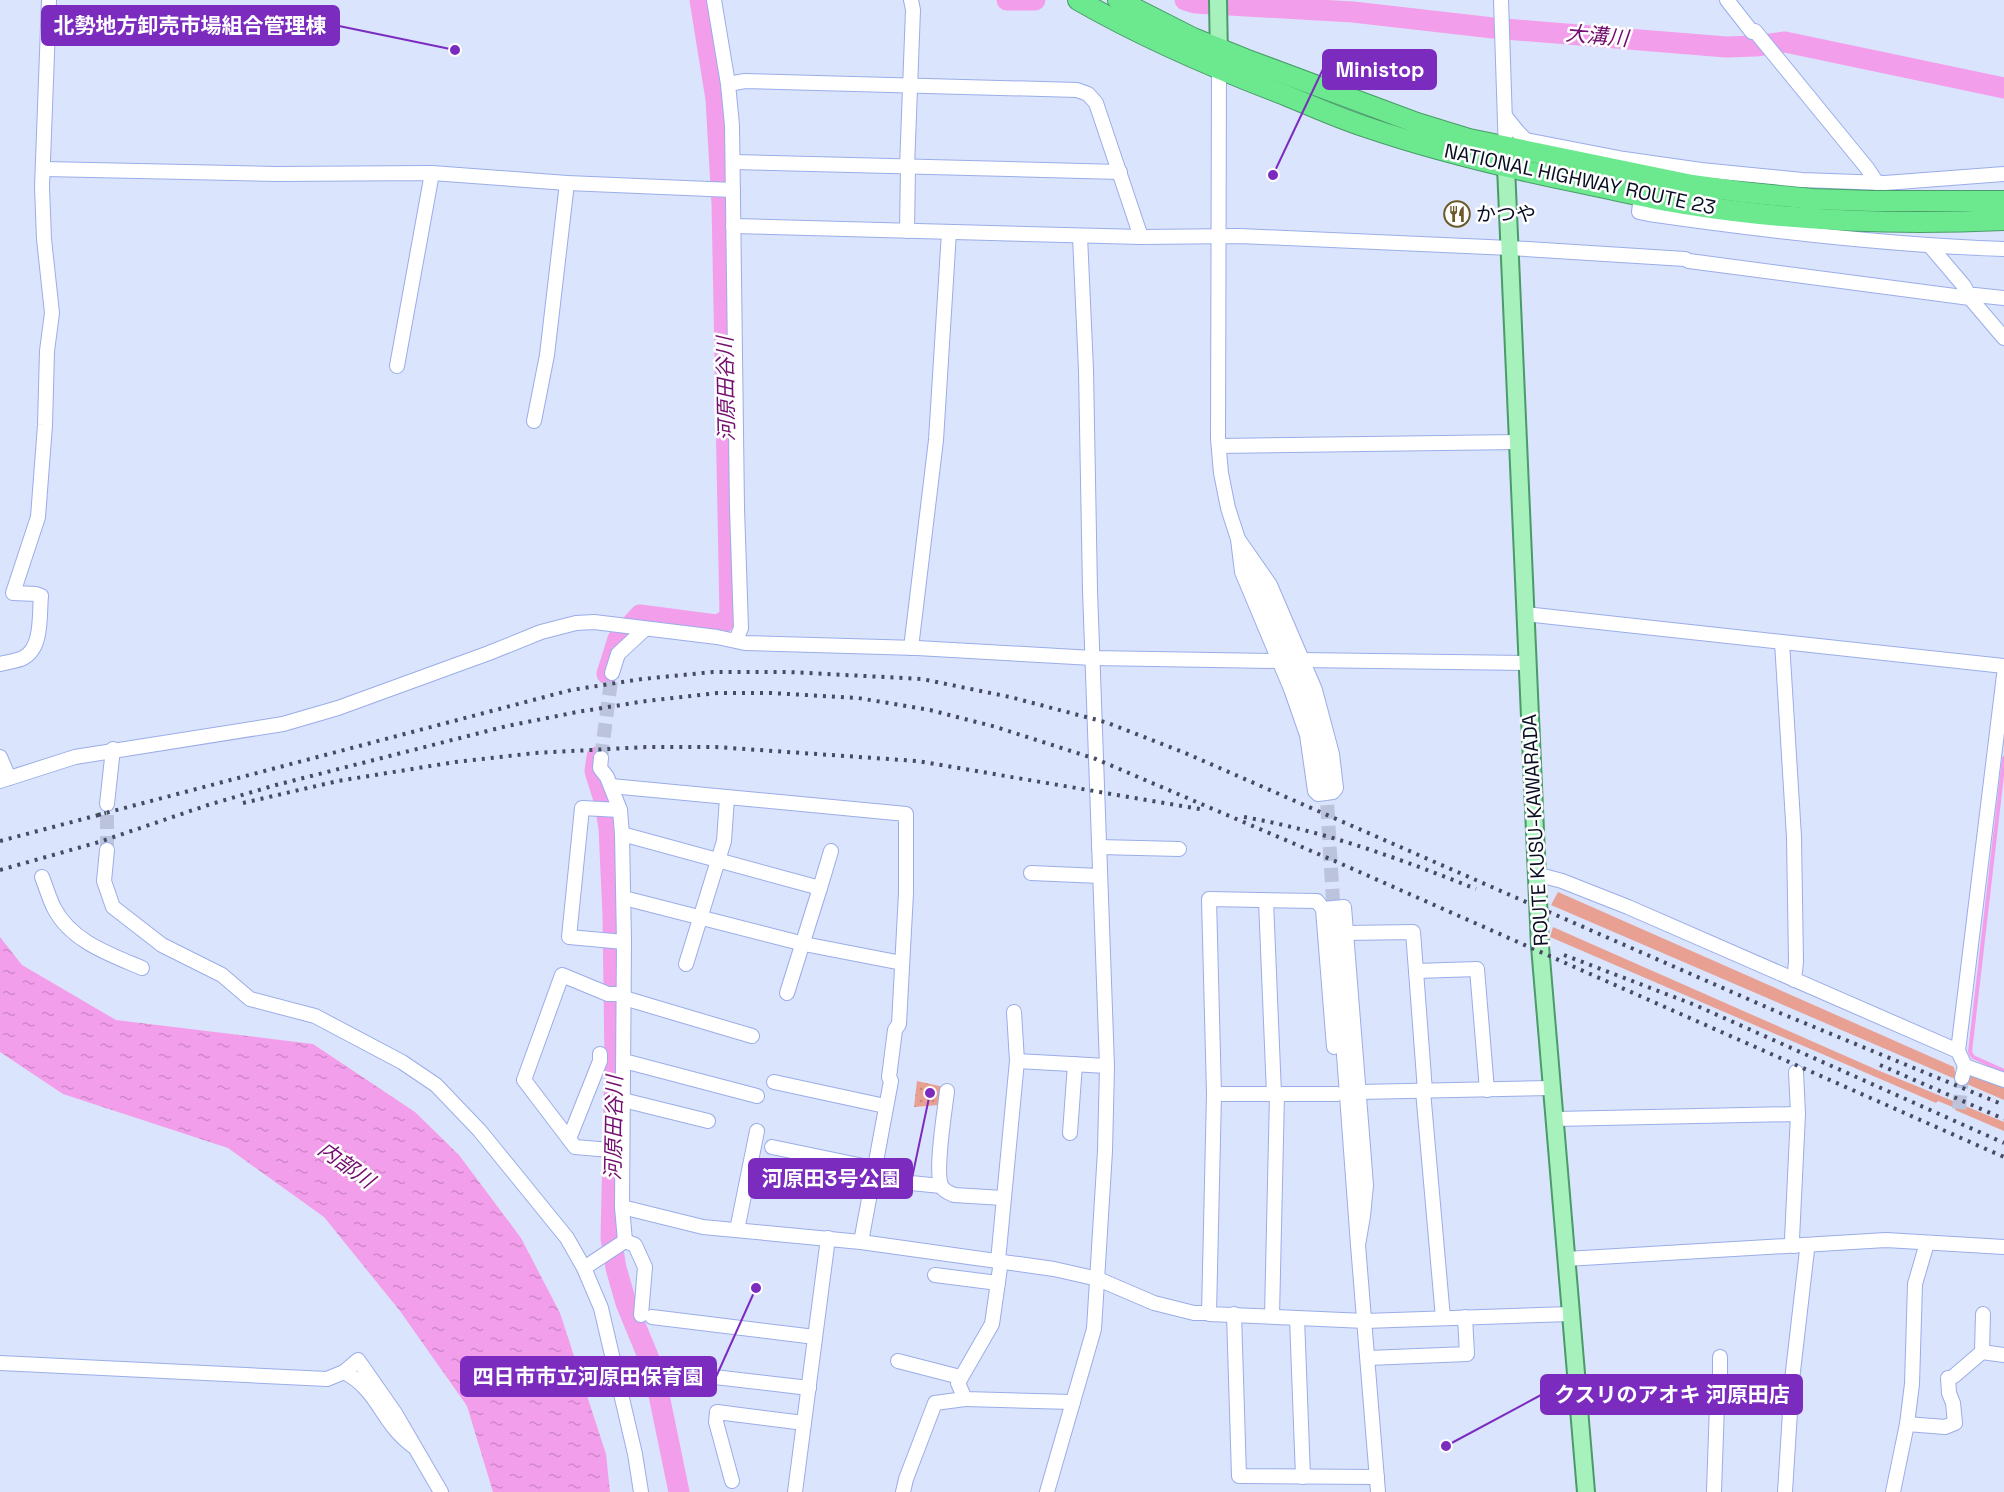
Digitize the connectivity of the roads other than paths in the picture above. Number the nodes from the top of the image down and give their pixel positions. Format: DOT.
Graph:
graph roads {
  1 [pos="49,0"];
  2 [pos="714,0"];
  3 [pos="911,0"];
  4 [pos="1078,0"];
  5 [pos="1118,0"];
  6 [pos="1218,0"];
  7 [pos="1501,0"];
  8 [pos="1727,0"];
  9 [pos="1218,48"];
  10 [pos="1219,69"];
  11 [pos="728,84"];
  12 [pos="910,85"];
  13 [pos="1505,116"];
  14 [pos="1506,148"];
  15 [pos="733,162"];
  16 [pos="908,167"];
  17 [pos="1506,167"];
  18 [pos="44,169"];
  19 [pos="1120,172"];
  20 [pos="432,173"];
  21 [pos="2004,174"];
  22 [pos="567,183"];
  23 [pos="1877,183"];
  24 [pos="724,189"];
  25 [pos="1641,195"];
  26 [pos="2004,201"];
  27 [pos="2004,220"];
  28 [pos="733,226"];
  29 [pos="907,231"];
  30 [pos="949,232"];
  31 [pos="1080,236"];
  32 [pos="1219,236"];
  33 [pos="1141,237"];
  34 [pos="1930,246"];
  35 [pos="1510,248"];
  36 [pos="2004,249"];
  37 [pos="1970,298"];
  38 [pos="2004,298"];
  39 [pos="2004,338"];
  40 [pos="398,366"];
  41 [pos="534,421"];
  42 [pos="1519,442"];
  43 [pos="1219,446"];
  44 [pos="1239,539"];
  45 [pos="1525,614"];
  46 [pos="635,627"];
  47 [pos="736,640"];
  48 [pos="1782,642"];
  49 [pos="911,648"];
  50 [pos="1093,658"];
  51 [pos="1301,660"];
  52 [pos="1278,661"];
  53 [pos="1527,663"];
  54 [pos="0,664"];
  55 [pos="2004,666"];
  56 [pos="612,674"];
  57 [pos="2004,675"];
  58 [pos="113,749"];
  59 [pos="0,757"];
  60 [pos="601,758"];
  61 [pos="4,779"];
  62 [pos="1325,782"];
  63 [pos="610,786"];
  64 [pos="727,798"];
  65 [pos="107,804"];
  66 [pos="611,810"];
  67 [pos="622,834"];
  68 [pos="1099,847"];
  69 [pos="1179,849"];
  70 [pos="106,850"];
  71 [pos="831,850"];
  72 [pos="719,860"];
  73 [pos="1030,873"];
  74 [pos="1536,874"];
  75 [pos="1100,876"];
  76 [pos="42,877"];
  77 [pos="820,888"];
  78 [pos="624,898"];
  79 [pos="1266,901"];
  80 [pos="1323,909"];
  81 [pos="702,918"];
  82 [pos="1334,919"];
  83 [pos="1346,933"];
  84 [pos="617,941"];
  85 [pos="804,944"];
  86 [pos="902,963"];
  87 [pos="686,964"];
  88 [pos="142,968"];
  89 [pos="1416,971"];
  90 [pos="1794,980"];
  91 [pos="788,993"];
  92 [pos="618,995"];
  93 [pos="1014,1012"];
  94 [pos="752,1036"];
  95 [pos="1958,1051"];
  96 [pos="600,1054"];
  97 [pos="624,1061"];
  98 [pos="1017,1061"];
  99 [pos="1075,1064"];
  100 [pos="1107,1066"];
  101 [pos="1796,1072"];
  102 [pos="2004,1080"];
  103 [pos="774,1082"];
  104 [pos="1552,1088"];
  105 [pos="1487,1090"];
  106 [pos="1424,1091"];
  107 [pos="947,1092"];
  108 [pos="1359,1092"];
  109 [pos="1214,1094"];
  110 [pos="1275,1094"];
  111 [pos="1337,1094"];
  112 [pos="757,1096"];
  113 [pos="623,1100"];
  114 [pos="885,1106"];
  115 [pos="1798,1114"];
  116 [pos="1555,1119"];
  117 [pos="708,1121"];
  118 [pos="757,1131"];
  119 [pos="1070,1133"];
  120 [pos="569,1139"];
  121 [pos="772,1147"];
  122 [pos="619,1151"];
  123 [pos="872,1174"];
  124 [pos="941,1186"];
  125 [pos="1003,1198"];
  126 [pos="622,1207"];
  127 [pos="737,1230"];
  128 [pos="828,1238"];
  129 [pos="861,1242"];
  130 [pos="1927,1243"];
  131 [pos="1358,1245"];
  132 [pos="1800,1245"];
  133 [pos="2004,1247"];
  134 [pos="615,1248"];
  135 [pos="1566,1259"];
  136 [pos="999,1261"];
  137 [pos="584,1268"];
  138 [pos="935,1275"];
  139 [pos="1098,1279"];
  140 [pos="998,1283"];
  141 [pos="1209,1313"];
  142 [pos="1234,1314"];
  143 [pos="1570,1314"];
  144 [pos="1983,1314"];
  145 [pos="1272,1316"];
  146 [pos="1465,1317"];
  147 [pos="1297,1318"];
  148 [pos="1443,1318"];
  149 [pos="1365,1321"];
  150 [pos="816,1337"];
  151 [pos="1982,1352"];
  152 [pos="2004,1354"];
  153 [pos="1368,1358"];
  154 [pos="1720,1358"];
  155 [pos="898,1361"];
  156 [pos="0,1363"];
  157 [pos="680,1373"];
  158 [pos="960,1377"];
  159 [pos="809,1388"];
  160 [pos="1791,1388"];
  161 [pos="1749,1390"];
  162 [pos="965,1399"];
  163 [pos="1073,1402"];
  164 [pos="804,1423"];
  165 [pos="1907,1424"];
  166 [pos="1303,1477"];
  167 [pos="1317,1477"];
  168 [pos="1377,1477"];
  169 [pos="732,1481"];
  170 [pos="441,1492"];
  171 [pos="641,1492"];
  172 [pos="795,1492"];
  173 [pos="903,1492"];
  174 [pos="1047,1492"];
  175 [pos="1318,1492"];
  176 [pos="1378,1492"];
  177 [pos="1586,1492"];
  178 [pos="1714,1492"];
  179 [pos="1785,1492"];
  180 [pos="1893,1492"];
  1 -- 18 [label="street"];
  2 -- 11 [label="street"];
  3 -- 12 [label="street"];
  4 -- 10 [label="highway, NATIONAL HIGHWAY ROUTE 23"];
  5 -- 9 [label="highway, NATIONAL HIGHWAY ROUTE 23"];
  6 -- 9 [label="main road"];
  7 -- 13 [label="street"];
  8 -- 23 [label="street"];
  9 -- 10 [label="main road"];
  9 -- 14 [label="highway, NATIONAL HIGHWAY ROUTE 23"];
  10 -- 17 [label="highway, NATIONAL HIGHWAY ROUTE 23"];
  10 -- 32 [label="street"];
  11 -- 12 [label="street"];
  11 -- 15 [label="street"];
  12 -- 16 [label="street"];
  12 -- 19 [label="street"];
  13 -- 14 [label="street"];
  13 -- 23 [label="street"];
  14 -- 17 [label="street"];
  14 -- 26 [label="highway, NATIONAL HIGHWAY ROUTE 23"];
  15 -- 16 [label="street"];
  15 -- 24 [label="street"];
  16 -- 19 [label="street"];
  16 -- 29 [label="street"];
  17 -- 25 [label="highway, NATIONAL HIGHWAY ROUTE 23"];
  17 -- 35 [label="main road, ROUTE KUSU-KAWARADA"];
  18 -- 20 [label="street"];
  18 -- 54 [label="street"];
  19 -- 33 [label="street"];
  20 -- 22 [label="street"];
  20 -- 40 [label="street"];
  21 -- 23 [label="street"];
  22 -- 24 [label="street"];
  22 -- 41 [label="street"];
  24 -- 28 [label="street"];
  25 -- 27 [label="highway, NATIONAL HIGHWAY ROUTE 23"];
  25 -- 34 [label="street"];
  28 -- 29 [label="street"];
  28 -- 47 [label="street"];
  29 -- 30 [label="street"];
  30 -- 31 [label="street"];
  30 -- 49 [label="street"];
  31 -- 33 [label="street"];
  31 -- 50 [label="street"];
  32 -- 33 [label="street"];
  32 -- 35 [label="street"];
  32 -- 43 [label="street"];
  34 -- 36 [label="street"];
  34 -- 37 [label="street"];
  35 -- 37 [label="street"];
  35 -- 42 [label="main road, ROUTE KUSU-KAWARADA"];
  37 -- 38 [label="street"];
  37 -- 39 [label="street"];
  42 -- 43 [label="street"];
  42 -- 45 [label="main road, ROUTE KUSU-KAWARADA"];
  43 -- 44 [label="street"];
  44 -- 51 [label="street"];
  44 -- 52 [label="street"];
  44 -- 62 [label="street"];
  45 -- 48 [label="street"];
  45 -- 53 [label="main road, ROUTE KUSU-KAWARADA"];
  46 -- 47 [label="street"];
  46 -- 56 [label="street"];
  46 -- 58 [label="street"];
  47 -- 49 [label="street"];
  48 -- 55 [label="street"];
  48 -- 90 [label="street"];
  49 -- 50 [label="street"];
  50 -- 52 [label="street"];
  50 -- 68 [label="street"];
  51 -- 52 [label="street"];
  51 -- 53 [label="street"];
  53 -- 74 [label="main road, ROUTE KUSU-KAWARADA"];
  57 -- 95 [label="street"];
  58 -- 61 [label="street"];
  58 -- 65 [label="street"];
  59 -- 61 [label="street"];
  60 -- 63 [label="street"];
  63 -- 64 [label="street"];
  63 -- 66 [label="street"];
  64 -- 72 [label="street"];
  64 -- 86 [label="street"];
  66 -- 67 [label="street"];
  66 -- 84 [label="street"];
  67 -- 72 [label="street"];
  67 -- 78 [label="street"];
  68 -- 69 [label="street"];
  68 -- 75 [label="street"];
  70 -- 137 [label="street"];
  71 -- 77 [label="street"];
  72 -- 77 [label="street"];
  72 -- 81 [label="street"];
  73 -- 75 [label="street"];
  74 -- 90 [label="street"];
  74 -- 104 [label="main road, ROUTE KUSU-KAWARADA"];
  75 -- 100 [label="street"];
  76 -- 88 [label="street"];
  77 -- 85 [label="street"];
  78 -- 81 [label="street"];
  78 -- 84 [label="street"];
  79 -- 80 [label="street"];
  79 -- 109 [label="street"];
  79 -- 110 [label="street"];
  80 -- 83 [label="street"];
  80 -- 111 [label="street"];
  81 -- 85 [label="street"];
  81 -- 87 [label="street"];
  82 -- 131 [label="street"];
  83 -- 89 [label="street"];
  83 -- 108 [label="street"];
  84 -- 92 [label="street"];
  85 -- 86 [label="street"];
  85 -- 91 [label="street"];
  86 -- 114 [label="street"];
  89 -- 105 [label="street"];
  89 -- 106 [label="street"];
  90 -- 95 [label="street"];
  92 -- 94 [label="street"];
  92 -- 97 [label="street"];
  92 -- 120 [label="street"];
  93 -- 98 [label="street"];
  95 -- 102 [label="street"];
  96 -- 120 [label="street"];
  97 -- 112 [label="street"];
  97 -- 113 [label="street"];
  98 -- 99 [label="street"];
  98 -- 125 [label="street"];
  99 -- 100 [label="street"];
  99 -- 119 [label="street"];
  100 -- 139 [label="street"];
  101 -- 115 [label="street"];
  103 -- 114 [label="street"];
  104 -- 105 [label="street"];
  104 -- 116 [label="main road, ROUTE KUSU-KAWARADA"];
  105 -- 106 [label="street"];
  106 -- 108 [label="street"];
  106 -- 148 [label="street"];
  107 -- 124 [label="street"];
  108 -- 131 [label="street"];
  109 -- 110 [label="street"];
  109 -- 141 [label="street"];
  110 -- 111 [label="street"];
  110 -- 145 [label="street"];
  111 -- 131 [label="street"];
  113 -- 117 [label="street"];
  113 -- 122 [label="street"];
  114 -- 123 [label="street"];
  115 -- 116 [label="street"];
  115 -- 132 [label="street"];
  116 -- 135 [label="main road, ROUTE KUSU-KAWARADA"];
  118 -- 127 [label="street"];
  120 -- 122 [label="street"];
  121 -- 123 [label="street"];
  122 -- 126 [label="street"];
  123 -- 124 [label="street"];
  123 -- 129 [label="street"];
  124 -- 125 [label="street"];
  125 -- 136 [label="street"];
  126 -- 127 [label="street"];
  126 -- 134 [label="street"];
  127 -- 128 [label="street"];
  128 -- 129 [label="street"];
  128 -- 150 [label="street"];
  129 -- 136 [label="street"];
  130 -- 132 [label="street"];
  130 -- 133 [label="street"];
  130 -- 165 [label="street"];
  131 -- 149 [label="street"];
  132 -- 135 [label="street"];
  132 -- 160 [label="street"];
  134 -- 137 [label="street"];
  134 -- 150 [label="street"];
  135 -- 143 [label="main road, ROUTE KUSU-KAWARADA"];
  136 -- 139 [label="street"];
  136 -- 140 [label="street"];
  137 -- 171 [label="street"];
  138 -- 140 [label="street"];
  139 -- 141 [label="street"];
  139 -- 163 [label="street"];
  140 -- 158 [label="street"];
  141 -- 142 [label="street"];
  142 -- 145 [label="street"];
  142 -- 166 [label="street"];
  143 -- 146 [label="street"];
  143 -- 177 [label="main road, ROUTE KUSU-KAWARADA"];
  144 -- 151 [label="street"];
  145 -- 147 [label="street"];
  146 -- 148 [label="street"];
  146 -- 153 [label="street"];
  147 -- 149 [label="street"];
  147 -- 166 [label="street"];
  148 -- 149 [label="street"];
  149 -- 153 [label="street"];
  150 -- 159 [label="street"];
  151 -- 152 [label="street"];
  151 -- 165 [label="street"];
  153 -- 168 [label="street"];
  154 -- 178 [label="street"];
  155 -- 158 [label="street"];
  156 -- 170 [label="street"];
  157 -- 159 [label="street"];
  158 -- 162 [label="street"];
  159 -- 164 [label="street"];
  160 -- 161 [label="street"];
  160 -- 179 [label="street"];
  162 -- 163 [label="street"];
  162 -- 173 [label="street"];
  163 -- 174 [label="street"];
  164 -- 169 [label="street"];
  164 -- 172 [label="street"];
  165 -- 180 [label="street"];
  166 -- 167 [label="street"];
  167 -- 168 [label="street"];
  167 -- 175 [label="street"];
  168 -- 176 [label="street"];
}
